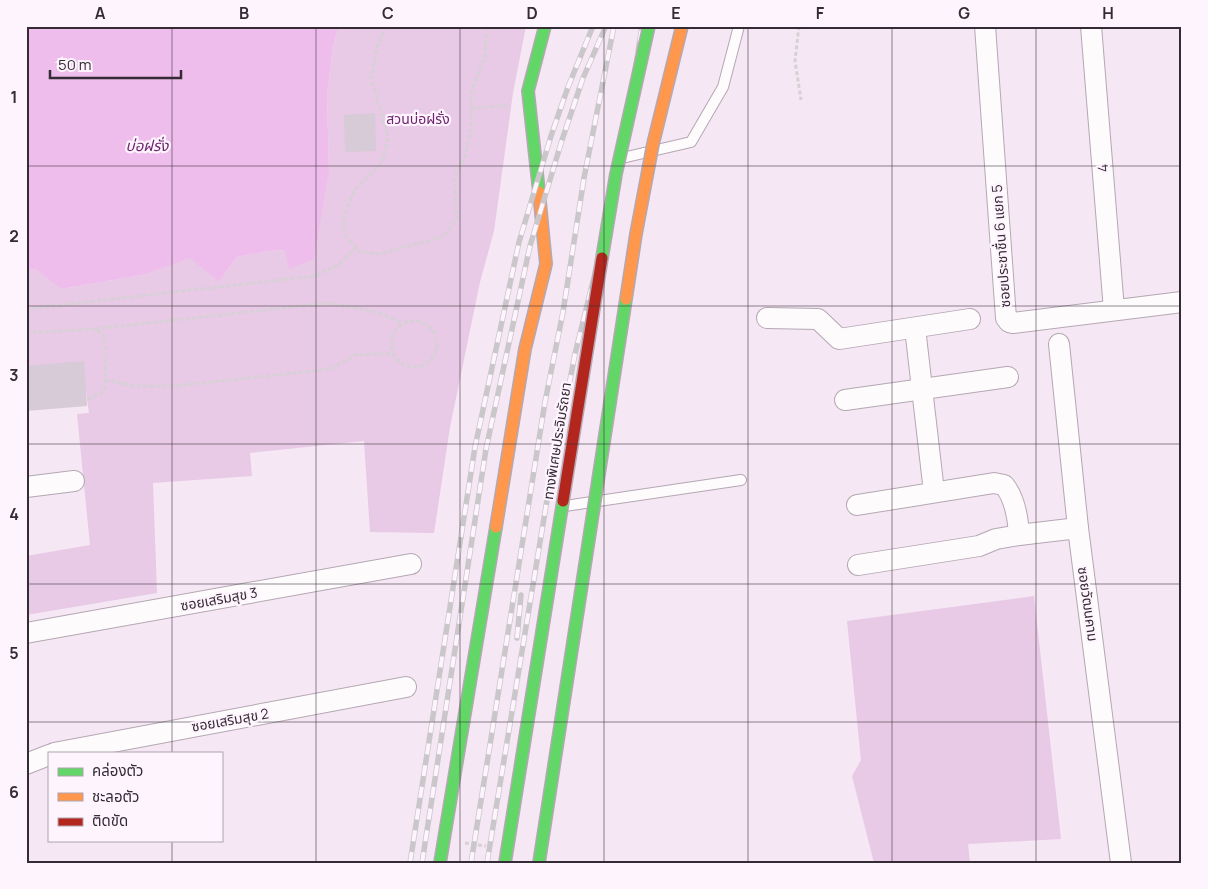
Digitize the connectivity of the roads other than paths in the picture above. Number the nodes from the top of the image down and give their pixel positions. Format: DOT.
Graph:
graph roads {
  1 [pos="545,26"];
  2 [pos="641,26"];
  3 [pos="649,26"];
  4 [pos="682,26"];
  5 [pos="739,26"];
  6 [pos="986,26"];
  7 [pos="1091,26"];
  8 [pos="611,159"];
  9 [pos="1182,302"];
  10 [pos="1114,310"];
  11 [pos="767,318"];
  12 [pos="970,319"];
  13 [pos="580,326"];
  14 [pos="915,328"];
  15 [pos="1059,344"];
  16 [pos="575,364"];
  17 [pos="1008,377"];
  18 [pos="922,390"];
  19 [pos="845,400"];
  20 [pos="742,480"];
  21 [pos="74,481"];
  22 [pos="26,487"];
  23 [pos="934,492"];
  24 [pos="857,505"];
  25 [pos="559,507"];
  26 [pos="1078,528"];
  27 [pos="1019,535"];
  28 [pos="411,564"];
  29 [pos="858,565"];
  30 [pos="26,633"];
  31 [pos="406,687"];
  32 [pos="59,752"];
  33 [pos="48,755"];
  34 [pos="26,764"];
  35 [pos="440,863"];
  36 [pos="507,863"];
  37 [pos="539,863"];
  38 [pos="1121,863"];
  1 -- 35 [label="main road"];
  2 -- 8 [label="lane"];
  3 -- 36 [label="main road, ทางพิเศษประจิมรัถยา, bridge"];
  4 -- 37 [label="main road, bridge"];
  5 -- 8 [label="lane"];
  6 -- 10 [label="street, ซอยประชาชื่น 6 แยก 5"];
  7 -- 10 [label="street, 4"];
  8 -- 13 [label="lane"];
  9 -- 10 [label="street, ซอยประชาชื่น 6 แยก 5"];
  11 -- 14 [label="street"];
  12 -- 14 [label="street"];
  14 -- 18 [label="street"];
  15 -- 26 [label="street, ซอยวัฒนคาม"];
  16 -- 25 [label="lane"];
  17 -- 18 [label="street"];
  18 -- 19 [label="street"];
  18 -- 23 [label="street"];
  20 -- 25 [label="lane"];
  21 -- 22 [label="street"];
  23 -- 24 [label="street"];
  23 -- 27 [label="street"];
  25 -- 36 [label="lane"];
  26 -- 27 [label="street"];
  26 -- 38 [label="street, ซอยวัฒนคาม"];
  27 -- 29 [label="street"];
  28 -- 30 [label="street, ซอยเสริมสุข 3"];
  31 -- 32 [label="street, ซอยเสริมสุข 2"];
  33 -- 34 [label="street"];
}
